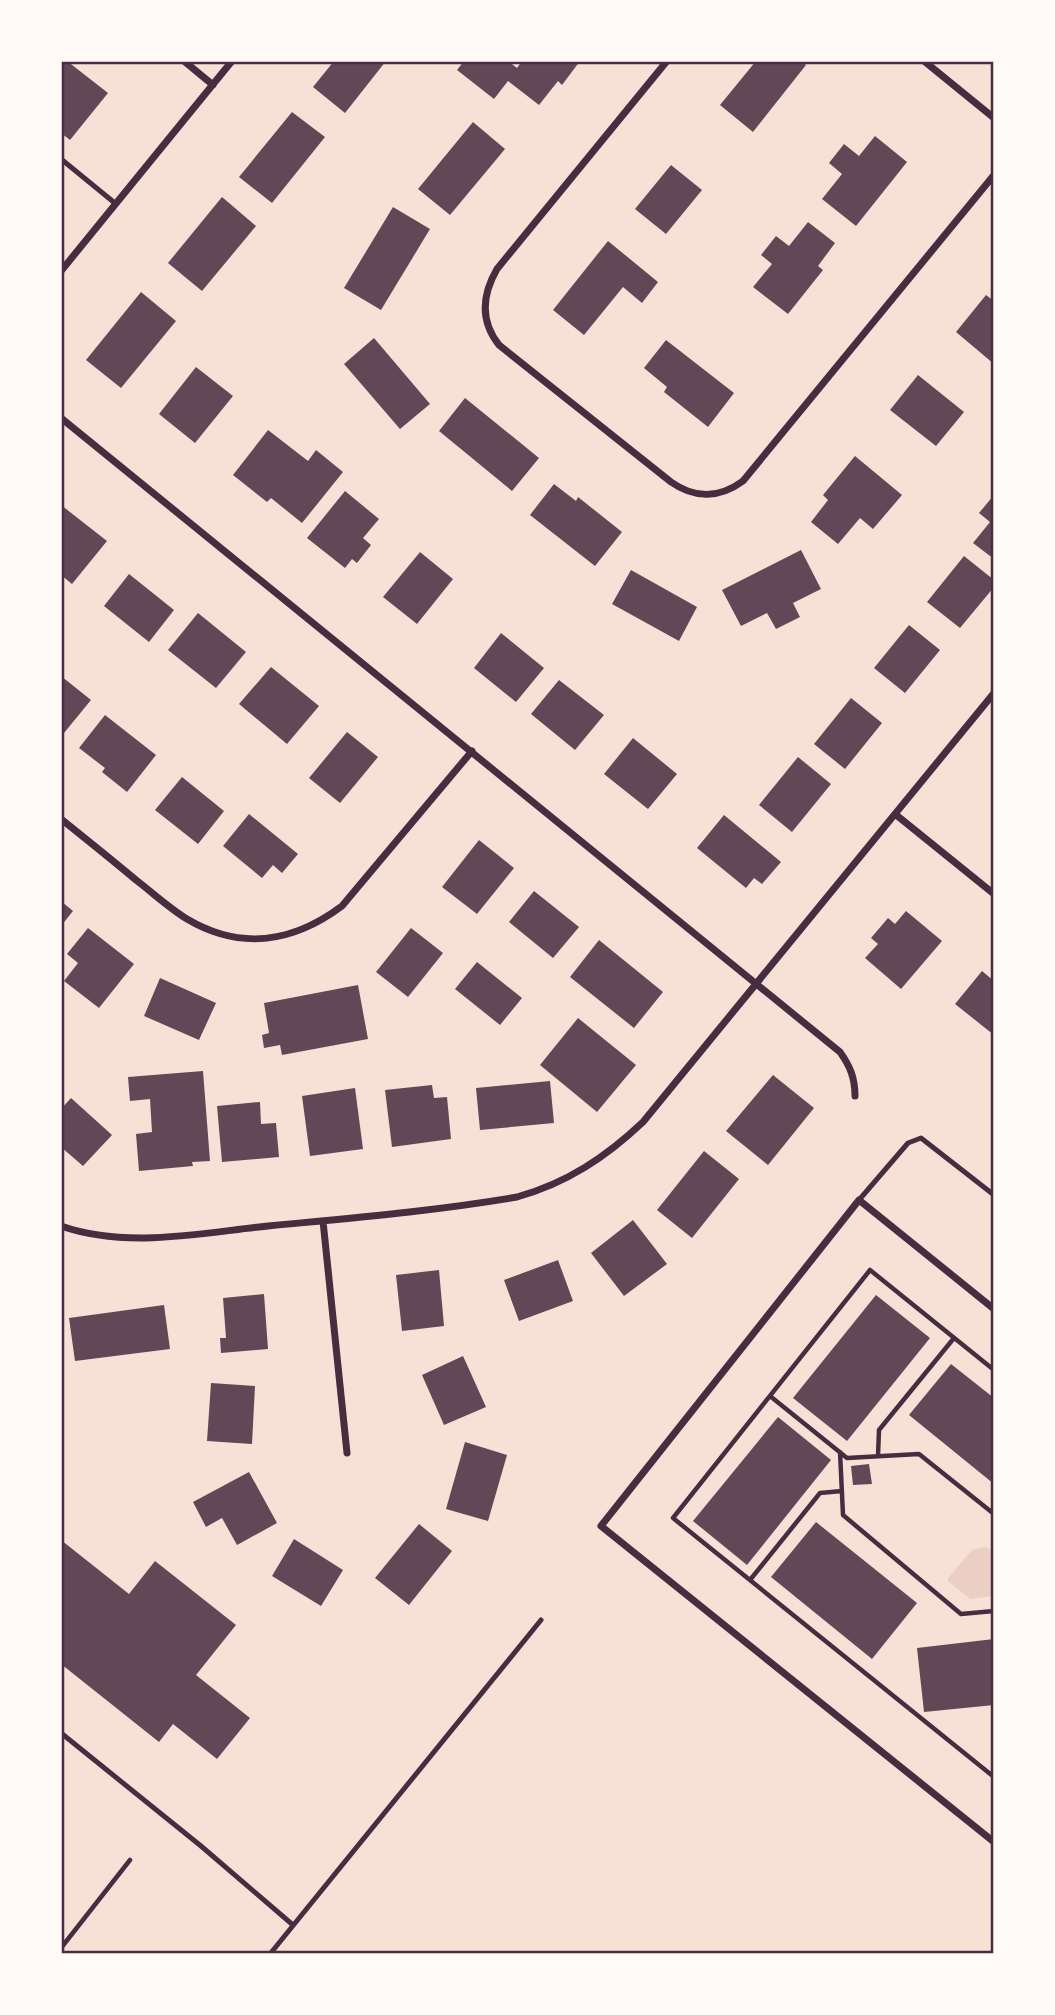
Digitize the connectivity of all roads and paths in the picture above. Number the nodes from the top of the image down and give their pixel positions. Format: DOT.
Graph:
graph roads {
  1 [pos="184,61"];
  2 [pos="232,61"];
  3 [pos="667,61"];
  4 [pos="924,61"];
  5 [pos="213,85"];
  6 [pos="994,118"];
  7 [pos="61,159"];
  8 [pos="994,174"];
  9 [pos="116,204"];
  10 [pos="61,271"];
  11 [pos="61,418"];
  12 [pos="994,692"];
  13 [pos="472,751"];
  14 [pos="895,814"];
  15 [pos="61,819"];
  16 [pos="994,894"];
  17 [pos="757,984"];
  18 [pos="855,1096"];
  19 [pos="994,1195"];
  20 [pos="859,1200"];
  21 [pos="323,1221"];
  22 [pos="61,1226"];
  23 [pos="994,1309"];
  24 [pos="954,1338"];
  25 [pos="994,1370"];
  26 [pos="770,1396"];
  27 [pos="839,1452"];
  28 [pos="347,1453"];
  29 [pos="878,1456"];
  30 [pos="842,1491"];
  31 [pos="994,1514"];
  32 [pos="750,1580"];
  33 [pos="994,1611"];
  34 [pos="541,1620"];
  35 [pos="61,1733"];
  36 [pos="994,1777"];
  37 [pos="994,1842"];
  38 [pos="130,1860"];
  39 [pos="293,1925"];
  40 [pos="61,1948"];
  41 [pos="270,1954"];
  1 -- 5 [label="street"];
  2 -- 5 [label="street"];
  3 -- 8 [label="street"];
  4 -- 6 [label="street"];
  5 -- 9 [label="street"];
  7 -- 9 [label="lane"];
  9 -- 10 [label="street"];
  11 -- 13 [label="street"];
  12 -- 14 [label="street"];
  13 -- 15 [label="street"];
  13 -- 17 [label="street"];
  14 -- 16 [label="street"];
  14 -- 17 [label="street"];
  17 -- 18 [label="street"];
  17 -- 21 [label="street"];
  19 -- 20 [label="lane"];
  20 -- 23 [label="street"];
  20 -- 37 [label="street"];
  21 -- 22 [label="street"];
  21 -- 28 [label="street"];
  24 -- 25 [label="path"];
  24 -- 26 [label="path"];
  24 -- 29 [label="path"];
  26 -- 27 [label="path"];
  26 -- 32 [label="path"];
  27 -- 29 [label="path"];
  27 -- 30 [label="path"];
  29 -- 31 [label="path"];
  30 -- 32 [label="path"];
  30 -- 33 [label="path"];
  32 -- 36 [label="path"];
  34 -- 39 [label="lane"];
  35 -- 39 [label="lane"];
  38 -- 40 [label="path"];
  39 -- 41 [label="lane"];
}
